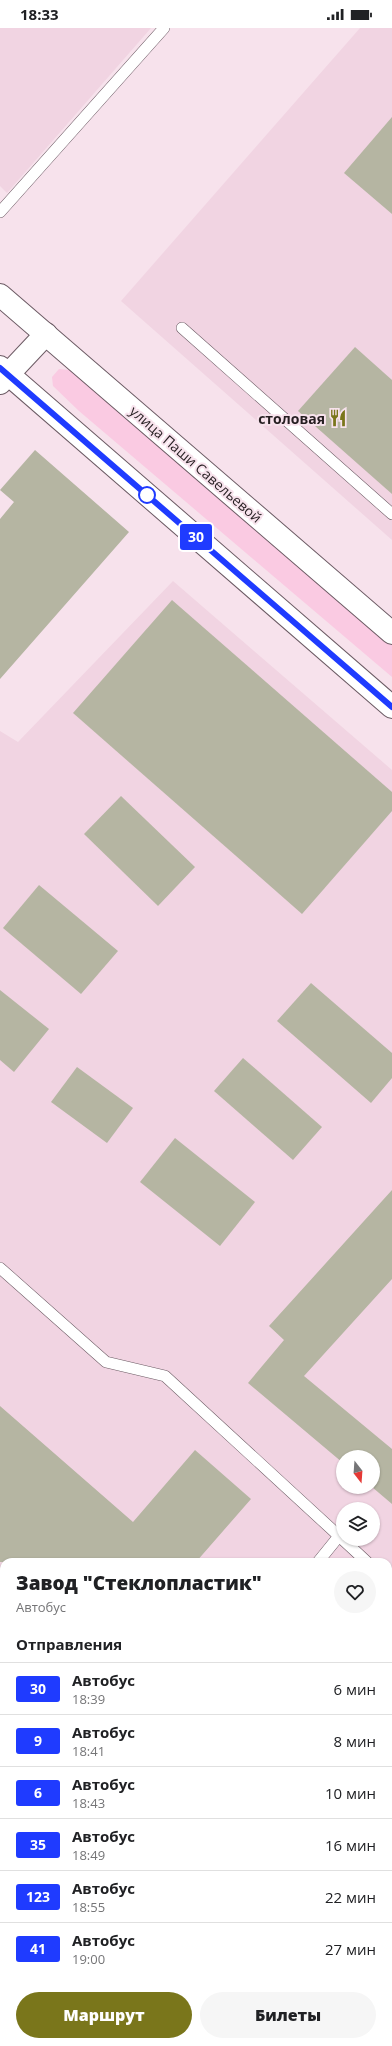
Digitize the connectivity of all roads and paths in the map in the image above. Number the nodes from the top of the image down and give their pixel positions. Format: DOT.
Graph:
graph roads {
  1 [pos="164,28"];
  2 [pos="0,212"];
  3 [pos="0,295"];
  4 [pos="182,328"];
  5 [pos="46,334"];
  6 [pos="3,375"];
  7 [pos="392,514"];
  8 [pos="392,633"];
  9 [pos="392,706"];
  10 [pos="0,1268"];
  11 [pos="336,1532"];
  12 [pos="336,1541"];
  13 [pos="350,1546"];
  14 [pos="321,1558"];
  15 [pos="363,1558"];
  1 -- 2 [label="lane"];
  3 -- 5 [label="street, улица Паши Савельевой"];
  4 -- 7 [label="lane"];
  5 -- 6 [label="street"];
  5 -- 8 [label="street, улица Паши Савельевой"];
  6 -- 9 [label="street"];
  10 -- 11 [label="lane"];
  12 -- 14 [label="lane"];
  13 -- 15 [label="lane"];
}
